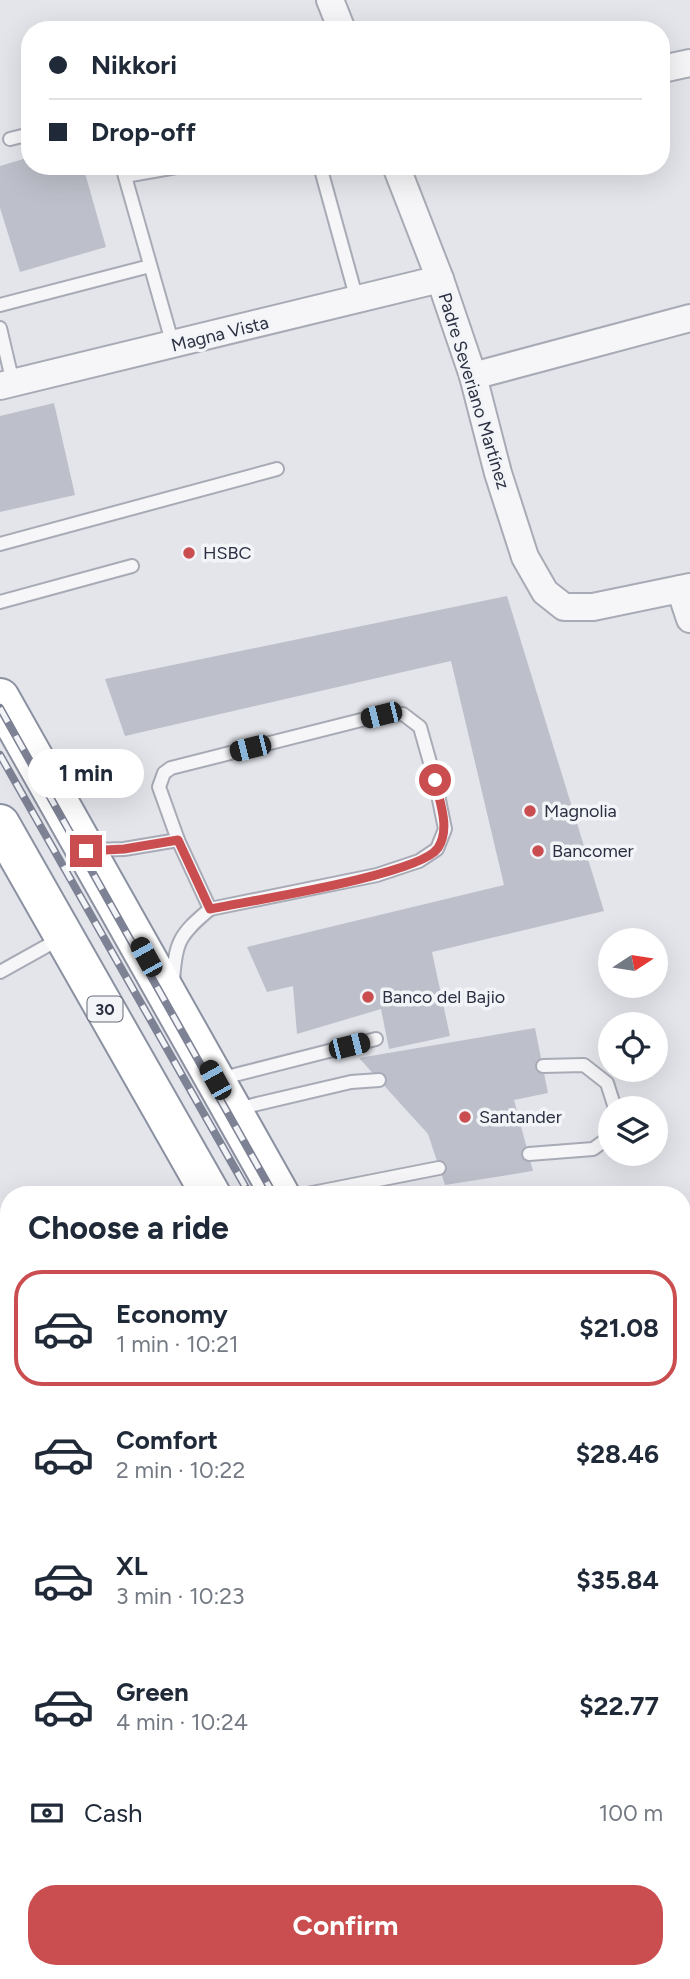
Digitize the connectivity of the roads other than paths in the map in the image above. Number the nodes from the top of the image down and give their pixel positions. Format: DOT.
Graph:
graph roads {
  1 [pos="330,0"];
  2 [pos="338,21"];
  3 [pos="690,63"];
  4 [pos="670,67"];
  5 [pos="21,136"];
  6 [pos="10,139"];
  7 [pos="125,175"];
  8 [pos="322,175"];
  9 [pos="400,175"];
  10 [pos="150,266"];
  11 [pos="440,279"];
  12 [pos="357,300"];
  13 [pos="0,305"];
  14 [pos="690,318"];
  15 [pos="0,328"];
  16 [pos="173,345"];
  17 [pos="472,376"];
  18 [pos="7,385"];
  19 [pos="277,469"];
  20 [pos="0,544"];
  21 [pos="132,566"];
  22 [pos="685,588"];
  23 [pos="0,602"];
  24 [pos="690,619"];
  25 [pos="0,698"];
  26 [pos="0,743"];
  27 [pos="0,824"];
  28 [pos="178,840"];
  29 [pos="86,851"];
  30 [pos="210,909"];
  31 [pos="64,937"];
  32 [pos="0,972"];
  33 [pos="172,1004"];
  34 [pos="376,1039"];
  35 [pos="543,1066"];
  36 [pos="379,1080"];
  37 [pos="224,1095"];
  38 [pos="611,1096"];
  39 [pos="598,1145"];
  40 [pos="528,1154"];
  41 [pos="439,1168"];
  42 [pos="206,1186"];
  43 [pos="249,1186"];
  44 [pos="275,1186"];
  45 [pos="348,1186"];
  1 -- 2 [label="street"];
  3 -- 4 [label="street"];
  5 -- 6 [label="lane"];
  7 -- 10 [label="lane"];
  8 -- 12 [label="lane"];
  9 -- 11 [label="street, Padre Severiano Martínez"];
  10 -- 13 [label="lane"];
  10 -- 16 [label="lane"];
  11 -- 12 [label="street, Magna Vista"];
  11 -- 17 [label="street, Padre Severiano Martínez"];
  12 -- 16 [label="street, Magna Vista"];
  14 -- 17 [label="street"];
  15 -- 18 [label="lane"];
  16 -- 18 [label="street, Magna Vista"];
  17 -- 22 [label="street, Padre Severiano Martínez"];
  19 -- 20 [label="lane"];
  21 -- 23 [label="lane"];
  22 -- 24 [label="street"];
  25 -- 29 [label="highway"];
  26 -- 29 [label="highway"];
  27 -- 31 [label="highway, 30"];
  28 -- 29 [label="lane"];
  28 -- 30 [label="lane"];
  28 -- 30 [label="lane"];
  29 -- 33 [label="highway"];
  30 -- 33 [label="lane"];
  31 -- 32 [label="lane"];
  31 -- 42 [label="highway, 30"];
  33 -- 37 [label="highway"];
  34 -- 37 [label="lane"];
  35 -- 38 [label="lane"];
  36 -- 37 [label="lane"];
  37 -- 43 [label="highway"];
  37 -- 44 [label="highway"];
  39 -- 40 [label="lane"];
  41 -- 45 [label="lane"];
}
